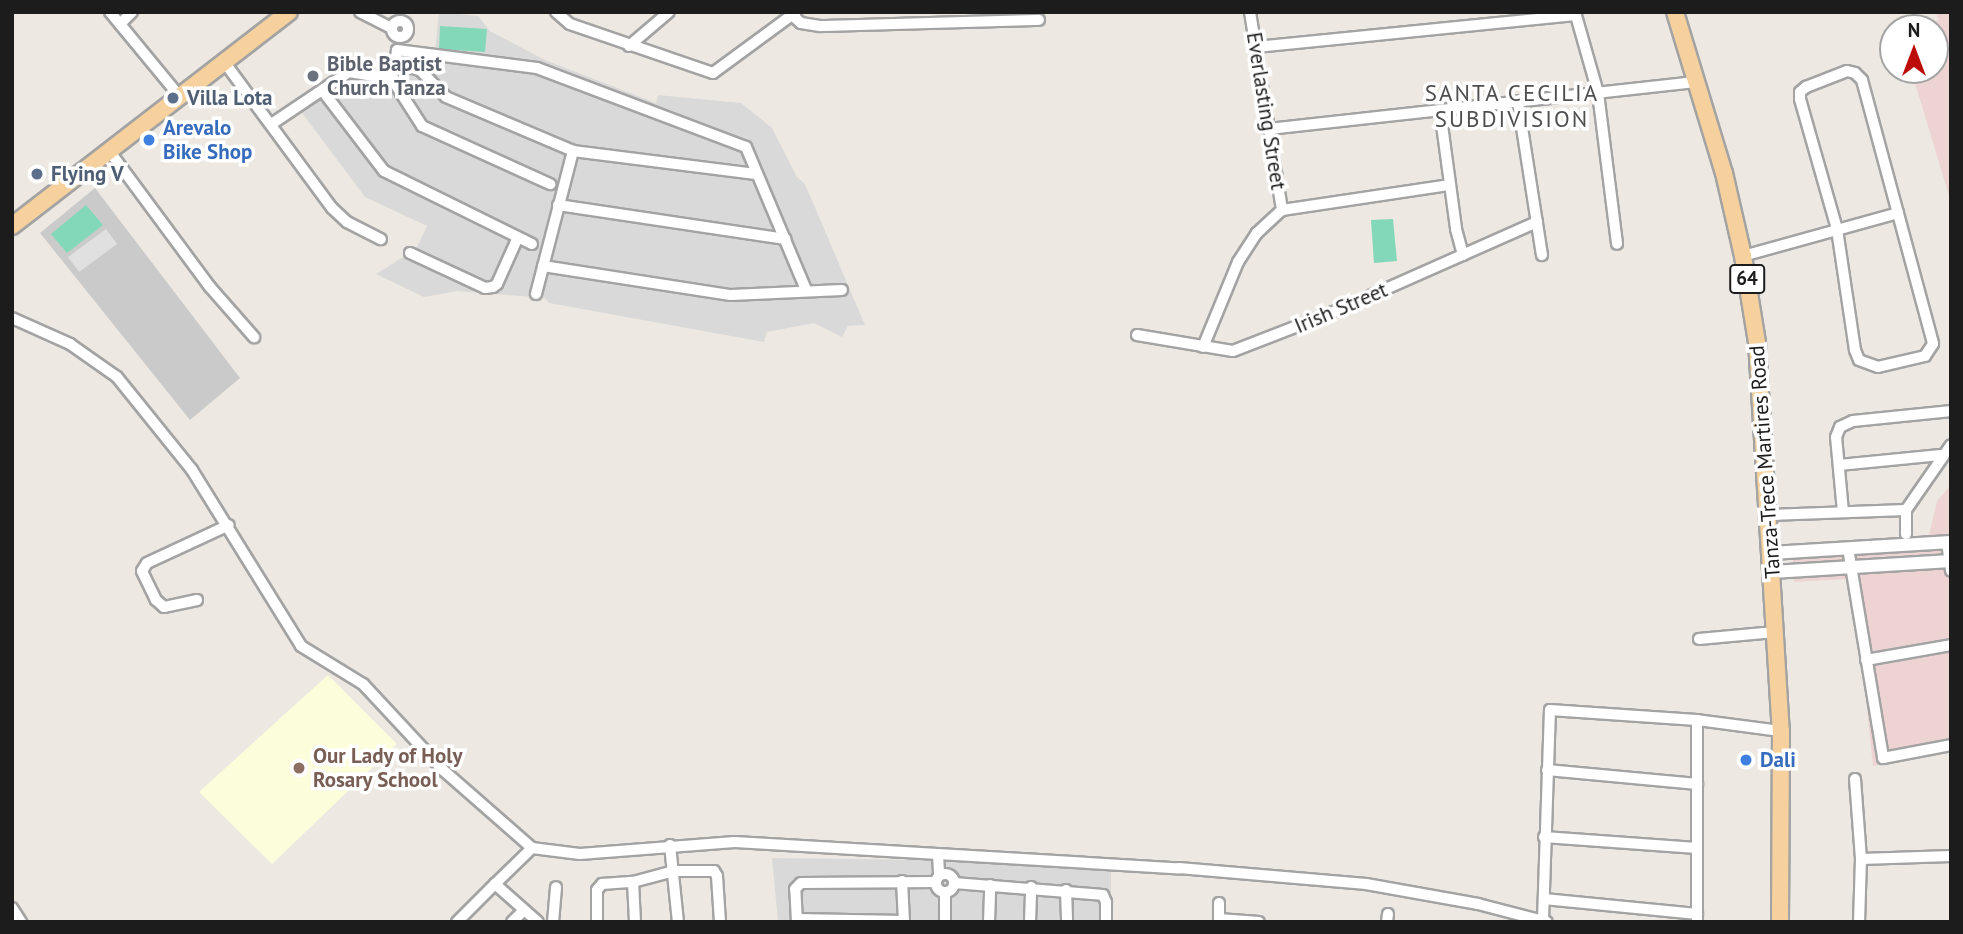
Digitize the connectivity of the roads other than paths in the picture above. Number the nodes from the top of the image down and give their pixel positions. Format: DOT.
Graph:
graph roads {
  1 [pos="110,12"];
  2 [pos="132,12"];
  3 [pos="360,12"];
  4 [pos="555,12"];
  5 [pos="669,12"];
  6 [pos="1250,12"];
  7 [pos="1675,12"];
  8 [pos="286,13"];
  9 [pos="1575,13"];
  10 [pos="794,14"];
  11 [pos="1003,17"];
  12 [pos="1039,20"];
  13 [pos="120,24"];
  14 [pos="629,46"];
  15 [pos="1256,47"];
  16 [pos="397,50"];
  17 [pos="428,56"];
  18 [pos="225,63"];
  19 [pos="395,64"];
  20 [pos="420,70"];
  21 [pos="392,79"];
  22 [pos="1697,82"];
  23 [pos="322,90"];
  24 [pos="1598,93"];
  25 [pos="181,98"];
  26 [pos="1518,102"];
  27 [pos="1440,110"];
  28 [pos="272,123"];
  29 [pos="1269,129"];
  30 [pos="573,151"];
  31 [pos="110,152"];
  32 [pos="756,174"];
  33 [pos="550,184"];
  34 [pos="1450,185"];
  35 [pos="558,205"];
  36 [pos="1282,210"];
  37 [pos="1898,213"];
  38 [pos="14,222"];
  39 [pos="1537,222"];
  40 [pos="1837,229"];
  41 [pos="518,237"];
  42 [pos="381,239"];
  43 [pos="785,239"];
  44 [pos="532,244"];
  45 [pos="1617,244"];
  46 [pos="410,253"];
  47 [pos="1463,255"];
  48 [pos="1542,255"];
  49 [pos="1743,256"];
  50 [pos="543,266"];
  51 [pos="806,290"];
  52 [pos="842,290"];
  53 [pos="536,294"];
  54 [pos="12,318"];
  55 [pos="1137,335"];
  56 [pos="254,337"];
  57 [pos="1203,347"];
  58 [pos="1951,411"];
  59 [pos="1951,445"];
  60 [pos="1941,455"];
  61 [pos="1839,464"];
  62 [pos="1906,510"];
  63 [pos="1843,512"];
  64 [pos="1769,515"];
  65 [pos="229,525"];
  66 [pos="1906,534"];
  67 [pos="1949,542"];
  68 [pos="1848,548"];
  69 [pos="1771,553"];
  70 [pos="1950,564"];
  71 [pos="1850,567"];
  72 [pos="1772,572"];
  73 [pos="197,600"];
  74 [pos="1775,632"];
  75 [pos="1699,639"];
  76 [pos="1951,645"];
  77 [pos="1866,660"];
  78 [pos="1697,720"];
  79 [pos="1781,731"];
  80 [pos="1951,745"];
  81 [pos="1547,770"];
  82 [pos="1855,779"];
  83 [pos="1697,784"];
  84 [pos="1544,837"];
  85 [pos="670,845"];
  86 [pos="532,848"];
  87 [pos="1697,848"];
  88 [pos="938,854"];
  89 [pos="953,855"];
  90 [pos="1951,856"];
  91 [pos="1861,859"];
  92 [pos="674,871"];
  93 [pos="937,879"];
  94 [pos="953,879"];
  95 [pos="633,881"];
  96 [pos="902,881"];
  97 [pos="495,884"];
  98 [pos="990,885"];
  99 [pos="556,887"];
  100 [pos="1031,887"];
  101 [pos="1066,890"];
  102 [pos="945,892"];
  103 [pos="1544,899"];
  104 [pos="1219,903"];
  105 [pos="12,908"];
  106 [pos="523,911"];
  107 [pos="1697,918"];
  108 [pos="797,920"];
  109 [pos="1219,920"];
  110 [pos="904,921"];
  111 [pos="1545,921"];
  112 [pos="21,922"];
  113 [pos="457,922"];
  114 [pos="512,922"];
  115 [pos="538,922"];
  116 [pos="553,922"];
  117 [pos="597,922"];
  118 [pos="635,922"];
  119 [pos="678,922"];
  120 [pos="720,922"];
  121 [pos="945,922"];
  122 [pos="989,922"];
  123 [pos="1030,922"];
  124 [pos="1067,922"];
  125 [pos="1106,922"];
  126 [pos="1259,922"];
  127 [pos="1780,922"];
  128 [pos="1859,922"];
  1 -- 13 [label="street"];
  2 -- 13 [label="street"];
  3 -- 16 [label="street"];
  4 -- 14 [label="street"];
  5 -- 14 [label="street"];
  6 -- 15 [label="street, Everlasting Street"];
  7 -- 22 [label="main road, Tanza-Trece Martires Road / 64"];
  8 -- 18 [label="main road"];
  9 -- 15 [label="street"];
  9 -- 24 [label="street"];
  10 -- 11 [label="street"];
  10 -- 14 [label="street"];
  11 -- 12 [label="street"];
  13 -- 25 [label="street"];
  15 -- 29 [label="street, Everlasting Street"];
  16 -- 17 [label="street"];
  16 -- 19 [label="street"];
  17 -- 20 [label="street"];
  17 -- 32 [label="street"];
  18 -- 25 [label="main road"];
  18 -- 28 [label="street"];
  19 -- 20 [label="street"];
  19 -- 21 [label="street"];
  20 -- 30 [label="street"];
  21 -- 23 [label="street"];
  21 -- 33 [label="street"];
  22 -- 24 [label="street"];
  22 -- 49 [label="main road, Tanza-Trece Martires Road / 64"];
  23 -- 28 [label="street"];
  23 -- 41 [label="street"];
  24 -- 26 [label="street"];
  24 -- 45 [label="street"];
  25 -- 31 [label="main road"];
  26 -- 27 [label="street"];
  26 -- 39 [label="street"];
  27 -- 29 [label="street"];
  27 -- 34 [label="street"];
  28 -- 42 [label="street"];
  29 -- 36 [label="street, Everlasting Street"];
  30 -- 32 [label="street"];
  30 -- 35 [label="street"];
  31 -- 38 [label="main road"];
  31 -- 56 [label="street"];
  32 -- 43 [label="street"];
  34 -- 36 [label="street"];
  34 -- 47 [label="street"];
  35 -- 43 [label="street"];
  35 -- 50 [label="street"];
  36 -- 57 [label="street"];
  37 -- 40 [label="street"];
  37 -- 40 [label="street"];
  37 -- 40 [label="street"];
  39 -- 47 [label="street, Irish Street"];
  39 -- 48 [label="street"];
  40 -- 49 [label="street"];
  41 -- 44 [label="street"];
  41 -- 46 [label="street"];
  43 -- 51 [label="street"];
  47 -- 57 [label="street, Irish Street"];
  49 -- 64 [label="main road, Tanza-Trece Martires Road / 64"];
  50 -- 51 [label="street"];
  50 -- 53 [label="street"];
  51 -- 52 [label="street"];
  54 -- 65 [label="street"];
  55 -- 57 [label="street, Irish Street"];
  58 -- 61 [label="street"];
  59 -- 60 [label="street"];
  60 -- 61 [label="street"];
  60 -- 62 [label="street"];
  61 -- 63 [label="street"];
  62 -- 63 [label="street"];
  62 -- 66 [label="street"];
  63 -- 64 [label="street"];
  64 -- 69 [label="main road, Tanza-Trece Martires Road / 64"];
  65 -- 73 [label="street"];
  65 -- 86 [label="street"];
  67 -- 68 [label="street"];
  67 -- 70 [label="street"];
  68 -- 69 [label="street"];
  68 -- 71 [label="street"];
  69 -- 72 [label="main road, Tanza-Trece Martires Road / 64"];
  70 -- 71 [label="street"];
  71 -- 72 [label="street"];
  71 -- 77 [label="street"];
  72 -- 74 [label="main road, Tanza-Trece Martires Road / 64"];
  74 -- 75 [label="street"];
  74 -- 79 [label="main road, Tanza-Trece Martires Road / 64"];
  76 -- 77 [label="street"];
  77 -- 80 [label="street"];
  78 -- 79 [label="street"];
  78 -- 81 [label="street"];
  78 -- 83 [label="street"];
  79 -- 127 [label="main road, Tanza-Trece Martires Road / 64"];
  81 -- 83 [label="street"];
  81 -- 84 [label="street"];
  82 -- 91 [label="street"];
  83 -- 87 [label="street"];
  84 -- 87 [label="street"];
  84 -- 103 [label="street"];
  85 -- 86 [label="street"];
  85 -- 88 [label="street"];
  85 -- 92 [label="street"];
  86 -- 97 [label="street"];
  87 -- 107 [label="street"];
  88 -- 89 [label="street"];
  88 -- 93 [label="street"];
  89 -- 94 [label="street"];
  89 -- 111 [label="street"];
  90 -- 91 [label="street"];
  91 -- 128 [label="street"];
  92 -- 95 [label="street"];
  92 -- 119 [label="street"];
  92 -- 120 [label="street"];
  93 -- 94 [label="street"];
  93 -- 96 [label="street"];
  93 -- 102 [label="street"];
  94 -- 98 [label="street"];
  94 -- 102 [label="street"];
  95 -- 117 [label="street"];
  95 -- 118 [label="street"];
  96 -- 108 [label="street"];
  96 -- 110 [label="street"];
  97 -- 106 [label="street"];
  97 -- 113 [label="street"];
  98 -- 100 [label="street"];
  98 -- 122 [label="street"];
  99 -- 116 [label="street"];
  100 -- 101 [label="street"];
  100 -- 123 [label="street"];
  101 -- 124 [label="street"];
  101 -- 125 [label="street"];
  102 -- 121 [label="street"];
  103 -- 107 [label="street"];
  103 -- 111 [label="street"];
  104 -- 109 [label="street"];
  105 -- 112 [label="street"];
  106 -- 114 [label="street"];
  106 -- 115 [label="street"];
  108 -- 110 [label="street"];
  109 -- 126 [label="street"];
}
